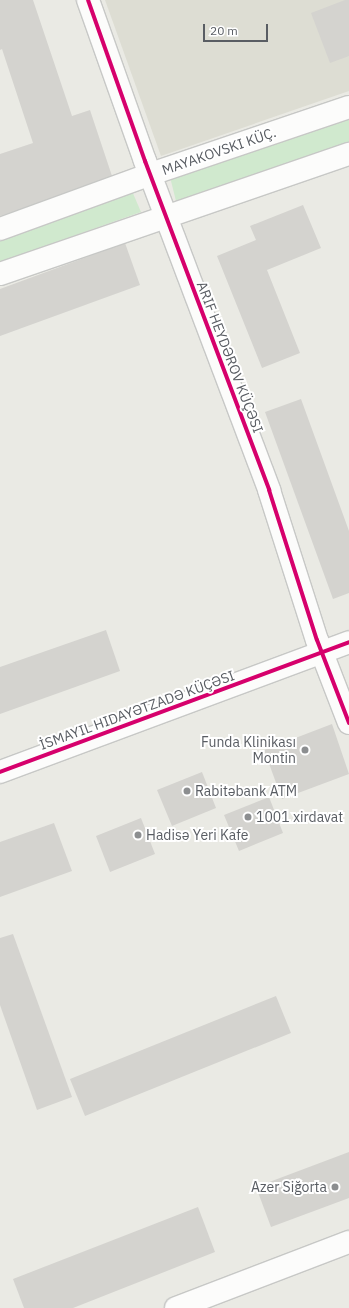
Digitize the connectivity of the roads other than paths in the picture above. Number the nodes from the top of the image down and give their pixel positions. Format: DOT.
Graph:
graph roads {
  1 [pos="88,0"];
  2 [pos="349,107"];
  3 [pos="349,154"];
  4 [pos="151,174"];
  5 [pos="166,216"];
  6 [pos="0,229"];
  7 [pos="0,274"];
  8 [pos="349,642"];
  9 [pos="322,653"];
  10 [pos="349,723"];
  11 [pos="0,772"];
  12 [pos="349,1242"];
  13 [pos="176,1308"];
  1 -- 4 [label="street, ARIF HEYDƏROV KÜÇƏSI"];
  2 -- 4 [label="street, MAYAKOVSKI KÜÇ."];
  3 -- 5 [label="street"];
  4 -- 5 [label="street, ARIF HEYDƏROV KÜÇƏSI"];
  4 -- 6 [label="street, MAYAKOVSKI KÜÇ."];
  5 -- 7 [label="street"];
  5 -- 9 [label="street, ARIF HEYDƏROV KÜÇƏSI"];
  8 -- 9 [label="street"];
  9 -- 10 [label="street, ARIF HEYDƏROV KÜÇƏSI"];
  9 -- 11 [label="street"];
  12 -- 13 [label="street"];
}
